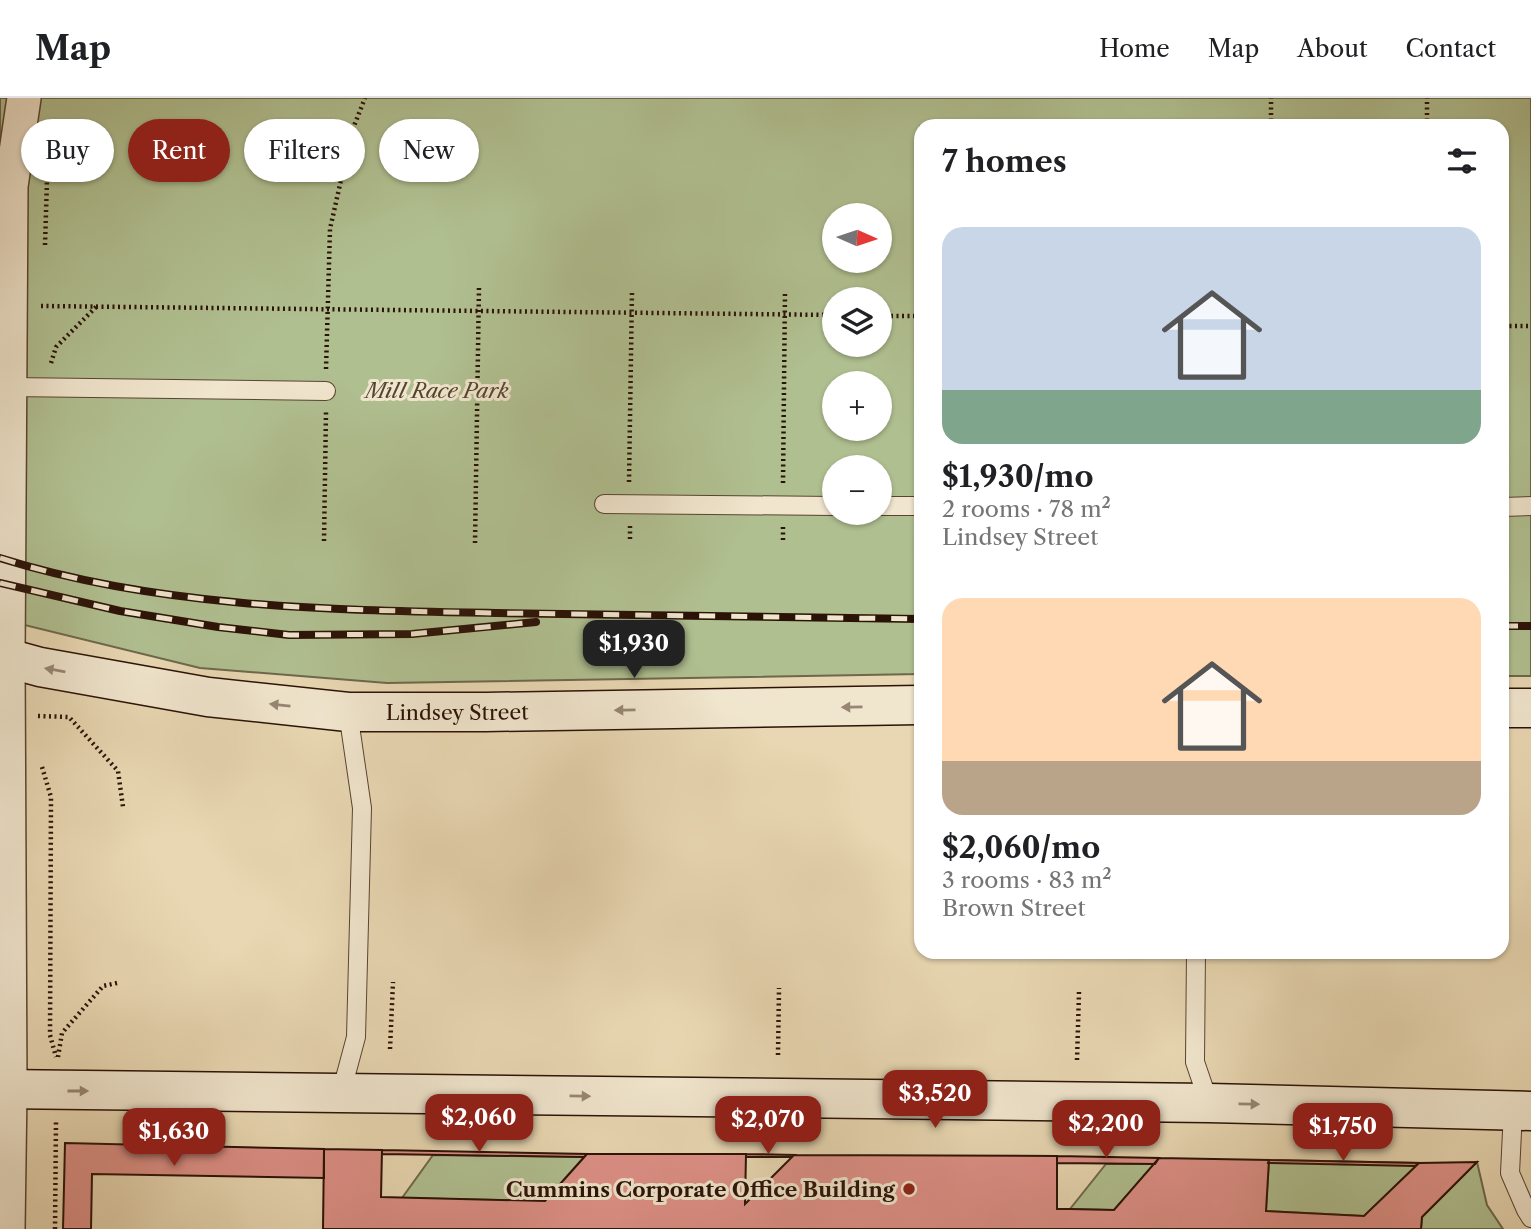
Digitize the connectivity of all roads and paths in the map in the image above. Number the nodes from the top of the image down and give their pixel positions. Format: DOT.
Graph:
graph roads {
  1 [pos="24,98"];
  2 [pos="365,98"];
  3 [pos="1271,98"];
  4 [pos="1427,98"];
  5 [pos="1271,119"];
  6 [pos="1427,119"];
  7 [pos="479,286"];
  8 [pos="632,290"];
  9 [pos="785,292"];
  10 [pos="11,305"];
  11 [pos="97,306"];
  12 [pos="327,310"];
  13 [pos="478,311"];
  14 [pos="631,313"];
  15 [pos="784,315"];
  16 [pos="822,315"];
  17 [pos="892,316"];
  18 [pos="914,316"];
  19 [pos="1509,326"];
  20 [pos="1531,326"];
  21 [pos="26,387"];
  22 [pos="326,391"];
  23 [pos="604,504"];
  24 [pos="629,504"];
  25 [pos="782,506"];
  26 [pos="822,506"];
  27 [pos="892,506"];
  28 [pos="914,506"];
  29 [pos="1531,506"];
  30 [pos="1509,507"];
  31 [pos="324,541"];
  32 [pos="475,542"];
  33 [pos="630,542"];
  34 [pos="783,543"];
  35 [pos="4,657"];
  36 [pos="914,705"];
  37 [pos="1509,708"];
  38 [pos="1531,708"];
  39 [pos="348,712"];
  40 [pos="37,716"];
  41 [pos="123,807"];
  42 [pos="1196,959"];
  43 [pos="393,982"];
  44 [pos="117,983"];
  45 [pos="779,988"];
  46 [pos="1079,992"];
  47 [pos="390,1049"];
  48 [pos="778,1055"];
  49 [pos="1077,1060"];
  50 [pos="57,1061"];
  51 [pos="5,1089"];
  52 [pos="341,1093"];
  53 [pos="1209,1103"];
  54 [pos="1522,1111"];
  55 [pos="5,1209"];
  56 [pos="1531,1218"];
  1 -- 10 [label="street"];
  2 -- 12 [label="path"];
  3 -- 5 [label="path"];
  4 -- 6 [label="path"];
  7 -- 13 [label="path"];
  8 -- 14 [label="path"];
  9 -- 15 [label="path"];
  10 -- 11 [label="path"];
  10 -- 21 [label="street"];
  11 -- 12 [label="path"];
  11 -- 21 [label="path"];
  12 -- 13 [label="path"];
  12 -- 22 [label="path"];
  13 -- 14 [label="path"];
  13 -- 32 [label="path"];
  14 -- 15 [label="path"];
  14 -- 24 [label="path"];
  15 -- 16 [label="path"];
  15 -- 25 [label="path"];
  17 -- 18 [label="path"];
  19 -- 20 [label="path"];
  21 -- 22 [label="lane"];
  21 -- 35 [label="street"];
  22 -- 31 [label="path"];
  23 -- 24 [label="lane"];
  24 -- 25 [label="lane"];
  24 -- 33 [label="path"];
  25 -- 26 [label="lane"];
  25 -- 34 [label="path"];
  27 -- 28 [label="lane"];
  29 -- 30 [label="lane"];
  39 -- 35 [label="main road, Lindsey Street, one-way"];
  35 -- 51 [label="street"];
  36 -- 39 [label="main road, Lindsey Street, one-way"];
  37 -- 38 [label="main road"];
  39 -- 52 [label="lane"];
  40 -- 41 [label="path"];
  42 -- 53 [label="lane"];
  43 -- 47 [label="path"];
  44 -- 50 [label="path"];
  45 -- 48 [label="path"];
  46 -- 49 [label="path"];
  51 -- 52 [label="main road, one-way"];
  51 -- 55 [label="street"];
  52 -- 53 [label="main road, one-way"];
  53 -- 54 [label="main road, one-way"];
  54 -- 56 [label="lane"];
}
